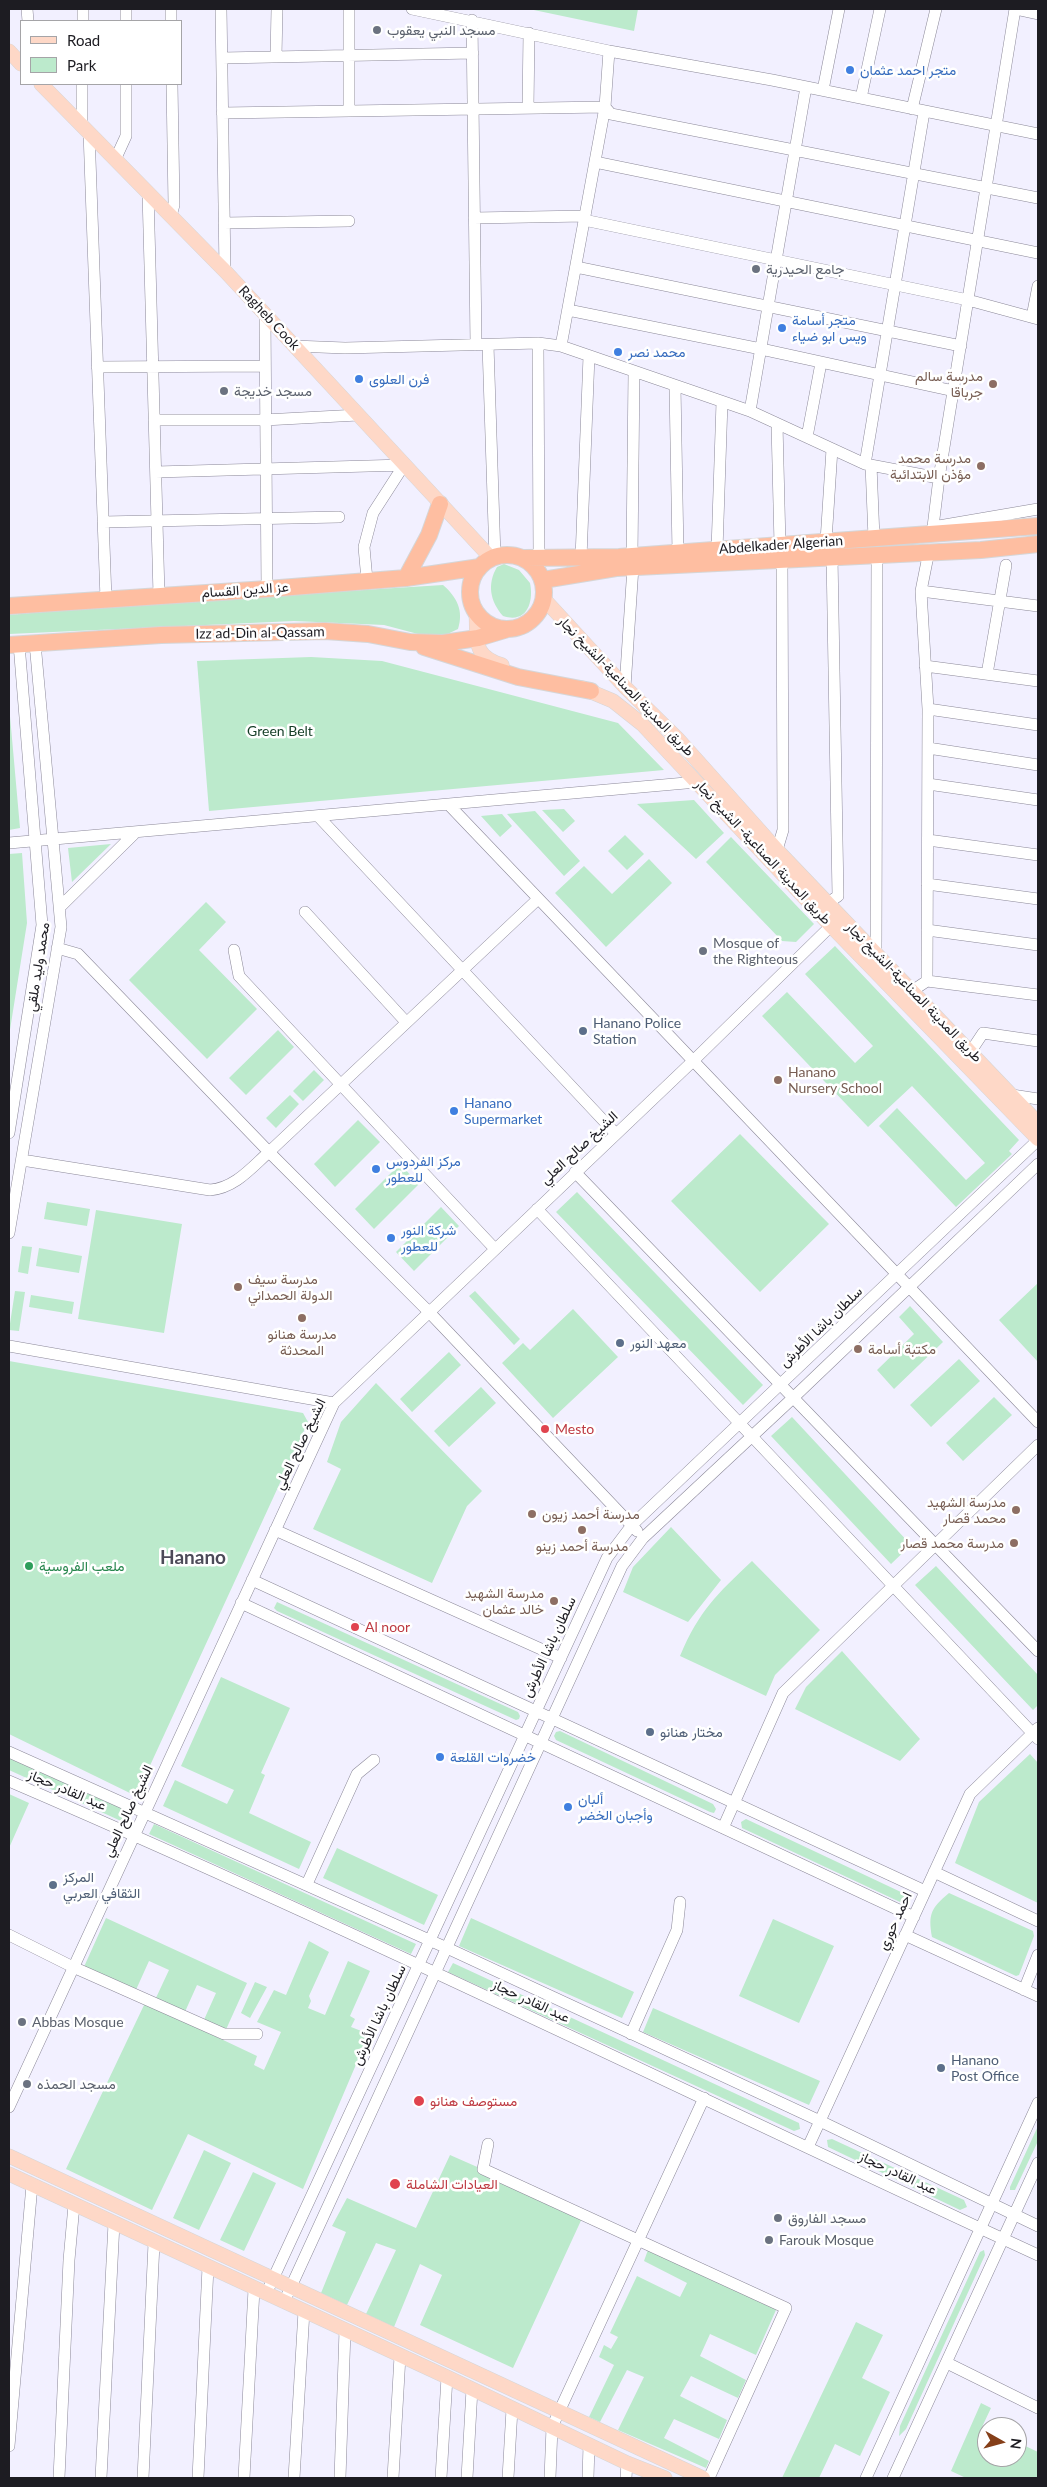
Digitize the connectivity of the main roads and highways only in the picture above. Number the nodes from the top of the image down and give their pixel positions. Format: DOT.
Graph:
graph roads {
  1 [pos="42,85"];
  2 [pos="440,504"];
  3 [pos="1038,526"];
  4 [pos="1038,544"];
  5 [pos="875,546"];
  6 [pos="781,552"];
  7 [pos="531,558"];
  8 [pos="488,561"];
  9 [pos="632,561"];
  10 [pos="406,578"];
  11 [pos="543,580"];
  12 [pos="544,599"];
  13 [pos="9,606"];
  14 [pos="476,612"];
  15 [pos="508,629"];
  16 [pos="478,638"];
  17 [pos="410,642"];
  18 [pos="21,644"];
  19 [pos="591,691"];
  20 [pos="836,921"];
  21 [pos="1038,1123"];
  22 [pos="1038,1139"];
  23 [pos="9,2156"];
  24 [pos="9,2174"];
  25 [pos="665,2478"];
  26 [pos="703,2478"];
  1 -- 2 [label="main road, Ragheb Cook"];
  2 -- 8 [label="main road, Ragheb Cook"];
  2 -- 10 [label="highway"];
  3 -- 5 [label="highway, Abdelkader Algerian"];
  4 -- 5 [label="highway, Abdelkader Algerian"];
  5 -- 6 [label="highway, Abdelkader Algerian"];
  6 -- 9 [label="highway, Abdelkader Algerian"];
  6 -- 9 [label="highway, Abdelkader Algerian"];
  7 -- 8 [label="highway"];
  7 -- 9 [label="highway, Abdelkader Algerian"];
  7 -- 11 [label="highway"];
  8 -- 10 [label="highway, عز الدين القسام"];
  8 -- 14 [label="highway"];
  9 -- 11 [label="highway, Abdelkader Algerian"];
  10 -- 13 [label="highway, عز الدين القسام"];
  11 -- 12 [label="highway"];
  12 -- 15 [label="highway"];
  12 -- 20 [label="main road, طريق المدينة الصناعية-الشيخ نجار"];
  14 -- 15 [label="highway"];
  14 -- 16 [label="main road, طريق المدينة الصناعية- الشيخ نجار"];
  15 -- 16 [label="highway, Izz ad-Din al-Qassam"];
  16 -- 17 [label="highway, Izz ad-Din al-Qassam"];
  16 -- 19 [label="main road, طريق المدينة الصناعية- الشيخ نجار"];
  17 -- 18 [label="highway, Izz ad-Din al-Qassam"];
  17 -- 19 [label="highway"];
  19 -- 20 [label="main road, طريق المدينة الصناعية- الشيخ نجار"];
  20 -- 21 [label="main road, طريق المدينة الصناعية-الشيخ نجار"];
  20 -- 22 [label="main road, طريق المدينة الصناعية- الشيخ نجار"];
  23 -- 26 [label="main road"];
  24 -- 25 [label="main road"];
}
